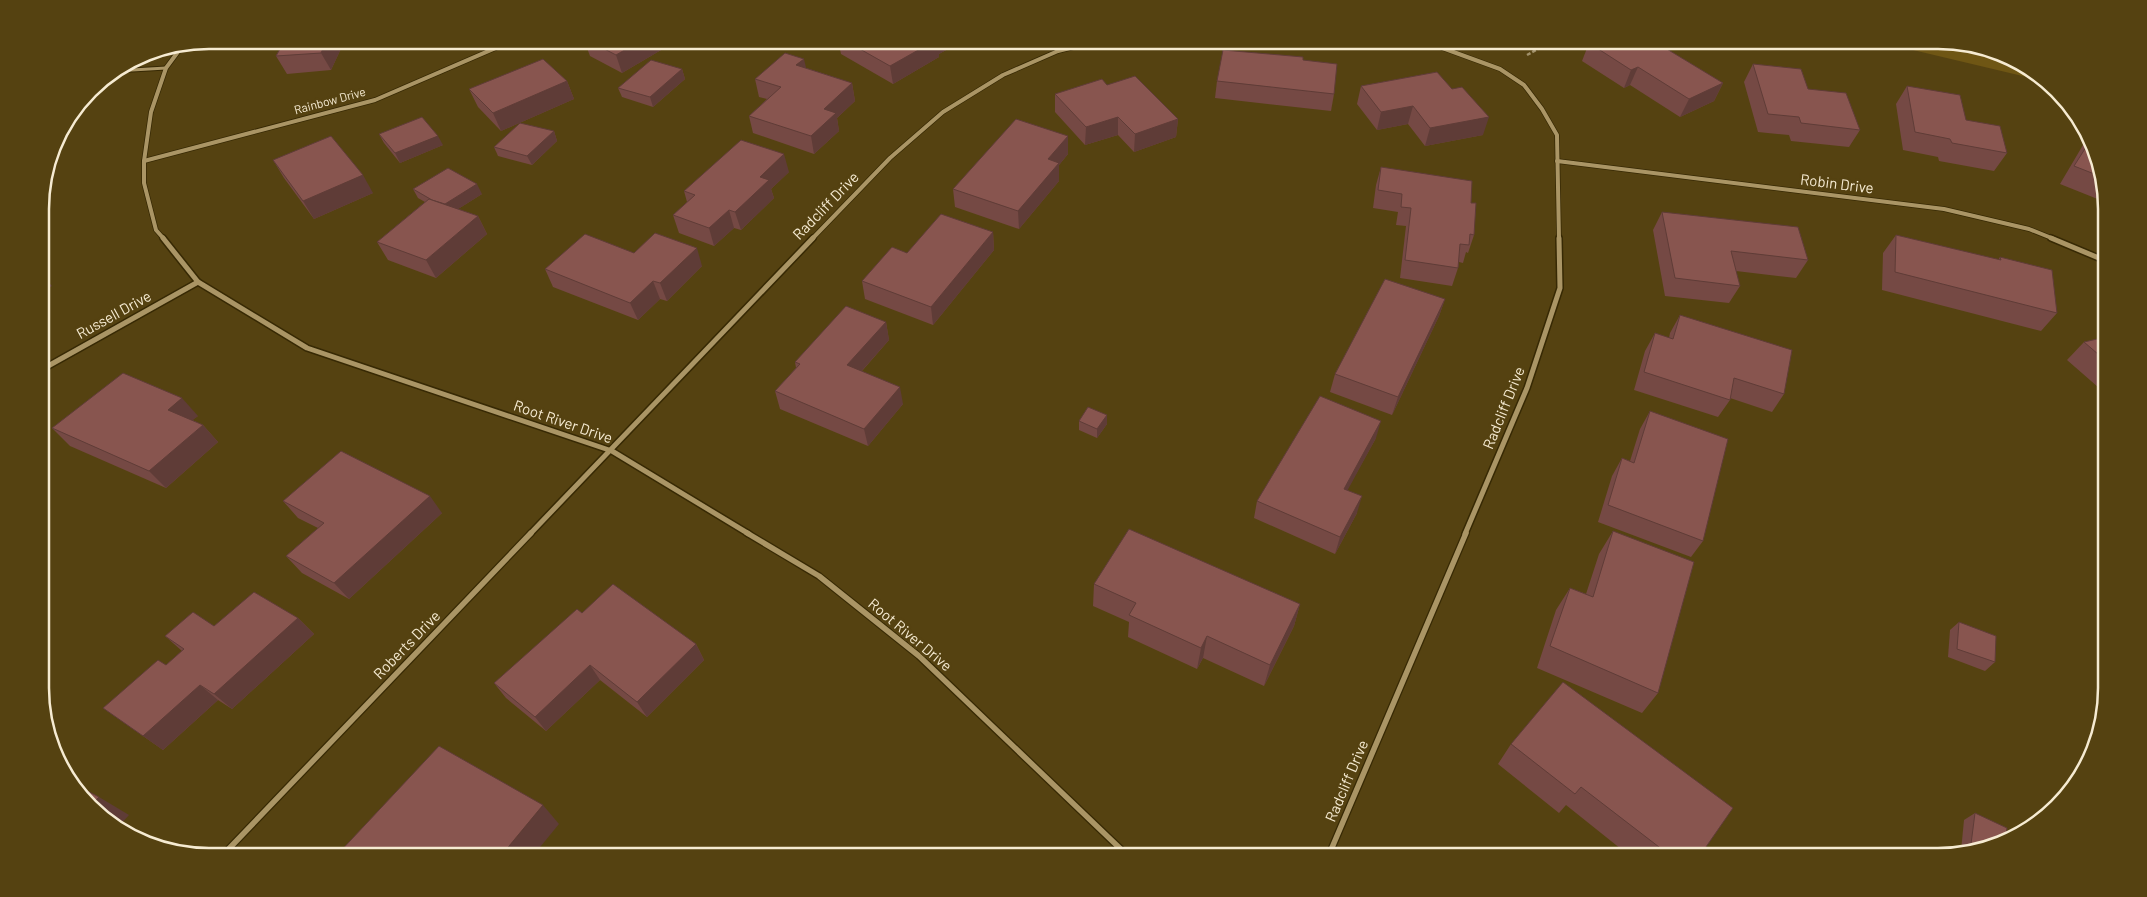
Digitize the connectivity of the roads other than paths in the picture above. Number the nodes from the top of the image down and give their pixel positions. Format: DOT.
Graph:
graph roads {
  1 [pos="493,49"];
  2 [pos="1066,49"];
  3 [pos="1445,49"];
  4 [pos="178,52"];
  5 [pos="166,68"];
  6 [pos="129,70"];
  7 [pos="144,161"];
  8 [pos="1557,162"];
  9 [pos="2098,258"];
  10 [pos="198,282"];
  11 [pos="49,366"];
  12 [pos="612,451"];
  13 [pos="230,848"];
  14 [pos="1119,848"];
  15 [pos="1332,848"];
  1 -- 7 [label="street, Rainbow Drive"];
  2 -- 12 [label="street, Radcliff Drive"];
  3 -- 8 [label="street, Radcliff Drive"];
  4 -- 5 [label="street, Root River Drive"];
  5 -- 6 [label="lane"];
  5 -- 7 [label="street, Root River Drive"];
  7 -- 10 [label="street, Root River Drive"];
  8 -- 9 [label="street, Robin Drive"];
  8 -- 15 [label="street, Radcliff Drive"];
  10 -- 11 [label="street, Russell Drive"];
  10 -- 12 [label="street, Root River Drive"];
  12 -- 13 [label="street, Roberts Drive"];
  12 -- 14 [label="street, Root River Drive"];
}
